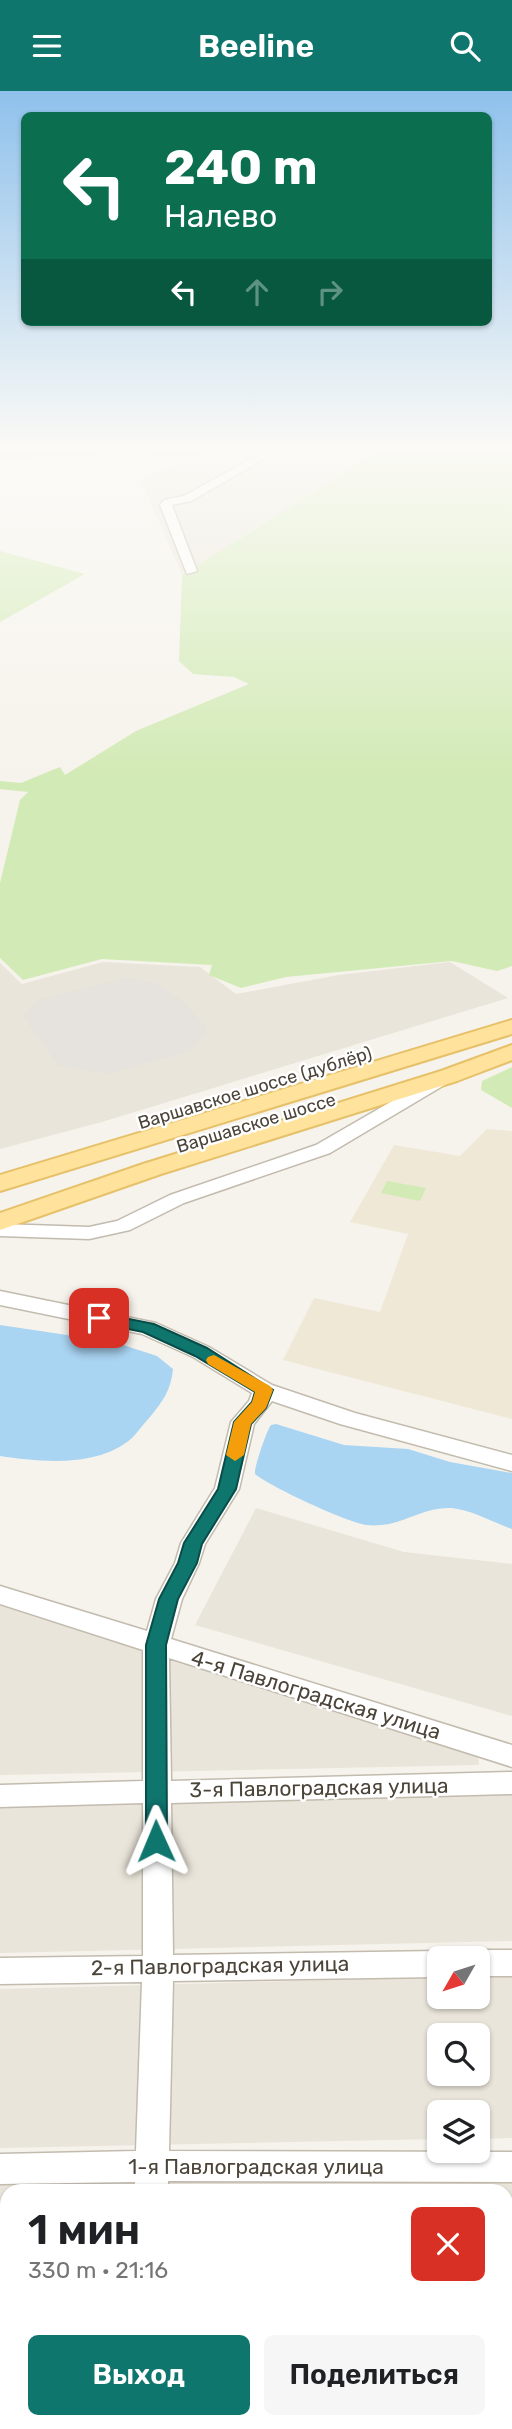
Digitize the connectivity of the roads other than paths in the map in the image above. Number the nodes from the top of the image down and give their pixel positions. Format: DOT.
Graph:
graph roads {
  1 [pos="187,560"];
  2 [pos="191,571"];
  3 [pos="512,1022"];
  4 [pos="512,1027"];
  5 [pos="512,1045"];
  6 [pos="512,1052"];
  7 [pos="449,1076"];
  8 [pos="0,1164"];
  9 [pos="2,1202"];
  10 [pos="0,1230"];
  11 [pos="0,1298"];
  12 [pos="264,1390"];
  13 [pos="512,1463"];
  14 [pos="0,1595"];
  15 [pos="156,1645"];
  16 [pos="512,1756"];
  17 [pos="512,1783"];
  18 [pos="156,1791"];
  19 [pos="0,1796"];
  20 [pos="490,1963"];
  21 [pos="512,1963"];
  22 [pos="427,1964"];
  23 [pos="158,1966"];
  24 [pos="0,1971"];
  25 [pos="512,2167"];
  26 [pos="0,2169"];
  27 [pos="152,2178"];
  1 -- 2 [label="street"];
  3 -- 8 [label="main road, Варшавское шоссе (дублёр)"];
  4 -- 9 [label="main road, Варшавское шоссе"];
  5 -- 9 [label="main road, Варшавское шоссе"];
  6 -- 7 [label="main road"];
  7 -- 9 [label="main road"];
  7 -- 10 [label="street"];
  11 -- 12 [label="street"];
  12 -- 13 [label="street"];
  12 -- 15 [label="street"];
  14 -- 15 [label="street, 4-я Павлоградская улица"];
  15 -- 16 [label="street, 4-я Павлоградская улица"];
  15 -- 18 [label="street"];
  17 -- 18 [label="street, 3-я Павлоградская улица"];
  18 -- 19 [label="street, 3-я Павлоградская улица"];
  18 -- 23 [label="street"];
  20 -- 21 [label="street"];
  22 -- 23 [label="street, 2-я Павлоградская улица"];
  23 -- 24 [label="street, 2-я Павлоградская улица"];
  23 -- 27 [label="street"];
  25 -- 27 [label="street, 1-я Павлоградская улица"];
  26 -- 27 [label="street, 1-я Павлоградская улица"];
}
